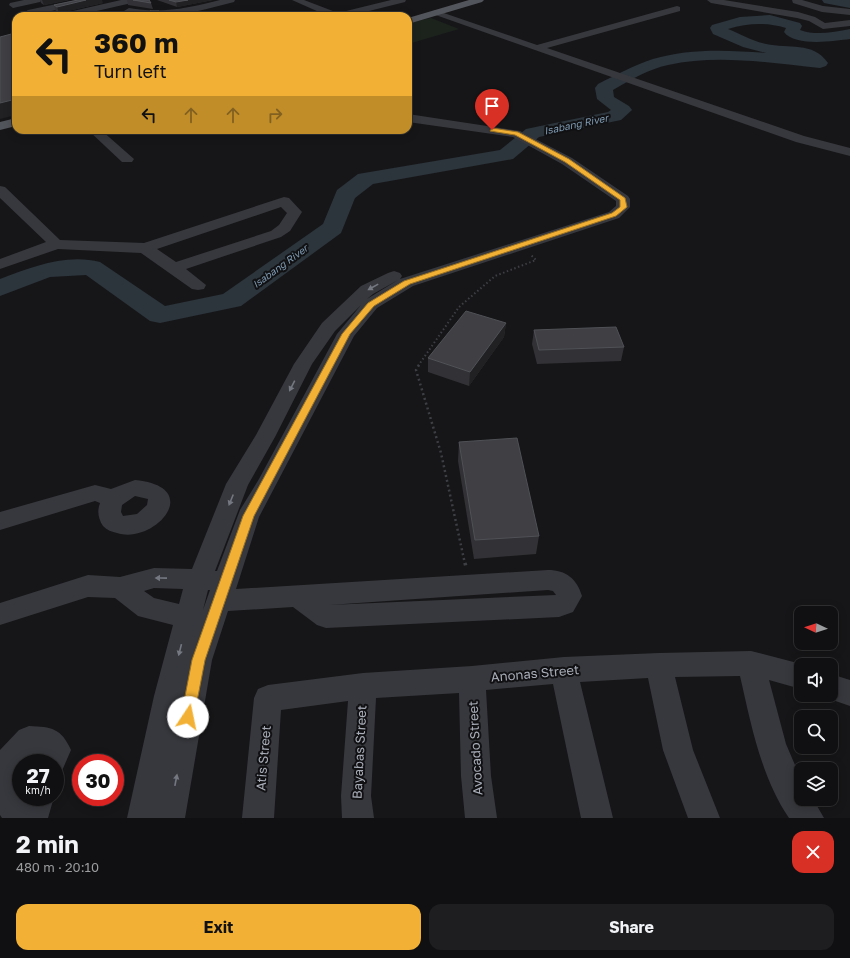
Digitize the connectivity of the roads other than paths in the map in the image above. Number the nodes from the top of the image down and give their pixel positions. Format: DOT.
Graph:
graph roads {
  1 [pos="38,0"];
  2 [pos="88,0"];
  3 [pos="133,0"];
  4 [pos="231,0"];
  5 [pos="296,0"];
  6 [pos="402,0"];
  7 [pos="479,0"];
  8 [pos="711,0"];
  9 [pos="768,1"];
  10 [pos="794,1"];
  11 [pos="163,4"];
  12 [pos="328,4"];
  13 [pos="755,5"];
  14 [pos="315,7"];
  15 [pos="677,10"];
  16 [pos="129,11"];
  17 [pos="25,12"];
  18 [pos="42,12"];
  19 [pos="80,12"];
  20 [pos="125,12"];
  21 [pos="133,12"];
  22 [pos="170,12"];
  23 [pos="327,12"];
  24 [pos="353,12"];
  25 [pos="848,12"];
  26 [pos="435,13"];
  27 [pos="807,17"];
  28 [pos="412,20"];
  29 [pos="850,23"];
  30 [pos="537,48"];
  31 [pos="412,119"];
  32 [pos="12,123"];
  33 [pos="412,123"];
  34 [pos="0,126"];
  35 [pos="99,134"];
  36 [pos="521,138"];
  37 [pos="850,152"];
  38 [pos="127,159"];
  39 [pos="0,190"];
  40 [pos="56,244"];
  41 [pos="510,245"];
  42 [pos="145,248"];
  43 [pos="1,262"];
  44 [pos="174,268"];
  45 [pos="198,285"];
  46 [pos="313,350"];
  47 [pos="336,354"];
  48 [pos="114,498"];
  49 [pos="0,521"];
  50 [pos="200,579"];
  51 [pos="120,588"];
  52 [pos="297,596"];
  53 [pos="211,606"];
  54 [pos="0,614"];
  55 [pos="751,663"];
  56 [pos="659,665"];
  57 [pos="564,670"];
  58 [pos="794,674"];
  59 [pos="472,679"];
  60 [pos="363,686"];
  61 [pos="838,690"];
  62 [pos="850,694"];
  63 [pos="268,698"];
  64 [pos="16,754"];
  65 [pos="54,754"];
  66 [pos="12,758"];
  67 [pos="12,806"];
  68 [pos="12,806"];
  69 [pos="36,806"];
  70 [pos="21,818"];
  71 [pos="32,818"];
  72 [pos="143,818"];
  73 [pos="169,818"];
  74 [pos="258,818"];
  75 [pos="358,818"];
  76 [pos="481,818"];
  77 [pos="597,818"];
  78 [pos="704,818"];
  79 [pos="808,818"];
  1 -- 17 [label="street"];
  2 -- 18 [label="street"];
  3 -- 19 [label="street"];
  4 -- 22 [label="street"];
  5 -- 14 [label="street"];
  6 -- 24 [label="street"];
  7 -- 26 [label="main road"];
  8 -- 13 [label="street"];
  9 -- 13 [label="street"];
  10 -- 25 [label="street"];
  11 -- 16 [label="street"];
  12 -- 14 [label="street"];
  13 -- 27 [label="street"];
  14 -- 23 [label="street"];
  15 -- 30 [label="street"];
  16 -- 20 [label="street"];
  16 -- 21 [label="street"];
  25 -- 27 [label="street"];
  26 -- 28 [label="main road"];
  26 -- 30 [label="street"];
  27 -- 29 [label="street"];
  30 -- 37 [label="street"];
  31 -- 36 [label="street"];
  32 -- 34 [label="main road"];
  33 -- 36 [label="street"];
  35 -- 38 [label="street"];
  36 -- 41 [label="street"];
  39 -- 40 [label="street"];
  40 -- 42 [label="street"];
  40 -- 43 [label="street"];
  41 -- 46 [label="street, one-way"];
  41 -- 47 [label="street"];
  42 -- 44 [label="street"];
  42 -- 44 [label="street"];
  44 -- 45 [label="street"];
  46 -- 47 [label="street"];
  46 -- 50 [label="street, one-way"];
  47 -- 53 [label="street"];
  48 -- 49 [label="street"];
  50 -- 51 [label="street, one-way"];
  50 -- 53 [label="street"];
  50 -- 53 [label="street"];
  51 -- 53 [label="street"];
  51 -- 54 [label="street"];
  52 -- 52 [label="street"];
  52 -- 53 [label="street"];
  53 -- 72 [label="street, one-way"];
  73 -- 53 [label="street, one-way"];
  55 -- 56 [label="street, Anonas Street"];
  55 -- 58 [label="street, Anonas Street"];
  55 -- 79 [label="street"];
  56 -- 57 [label="street, Anonas Street"];
  56 -- 78 [label="street"];
  57 -- 59 [label="street, Anonas Street"];
  57 -- 77 [label="street"];
  59 -- 60 [label="street, Anonas Street"];
  59 -- 76 [label="street, Avocado Street"];
  60 -- 63 [label="street, Anonas Street"];
  60 -- 75 [label="street, Bayabas Street"];
  61 -- 62 [label="street"];
  63 -- 74 [label="street, Atis Street"];
  64 -- 65 [label="street"];
  66 -- 67 [label="street"];
  68 -- 70 [label="street"];
  69 -- 71 [label="street"];
}
